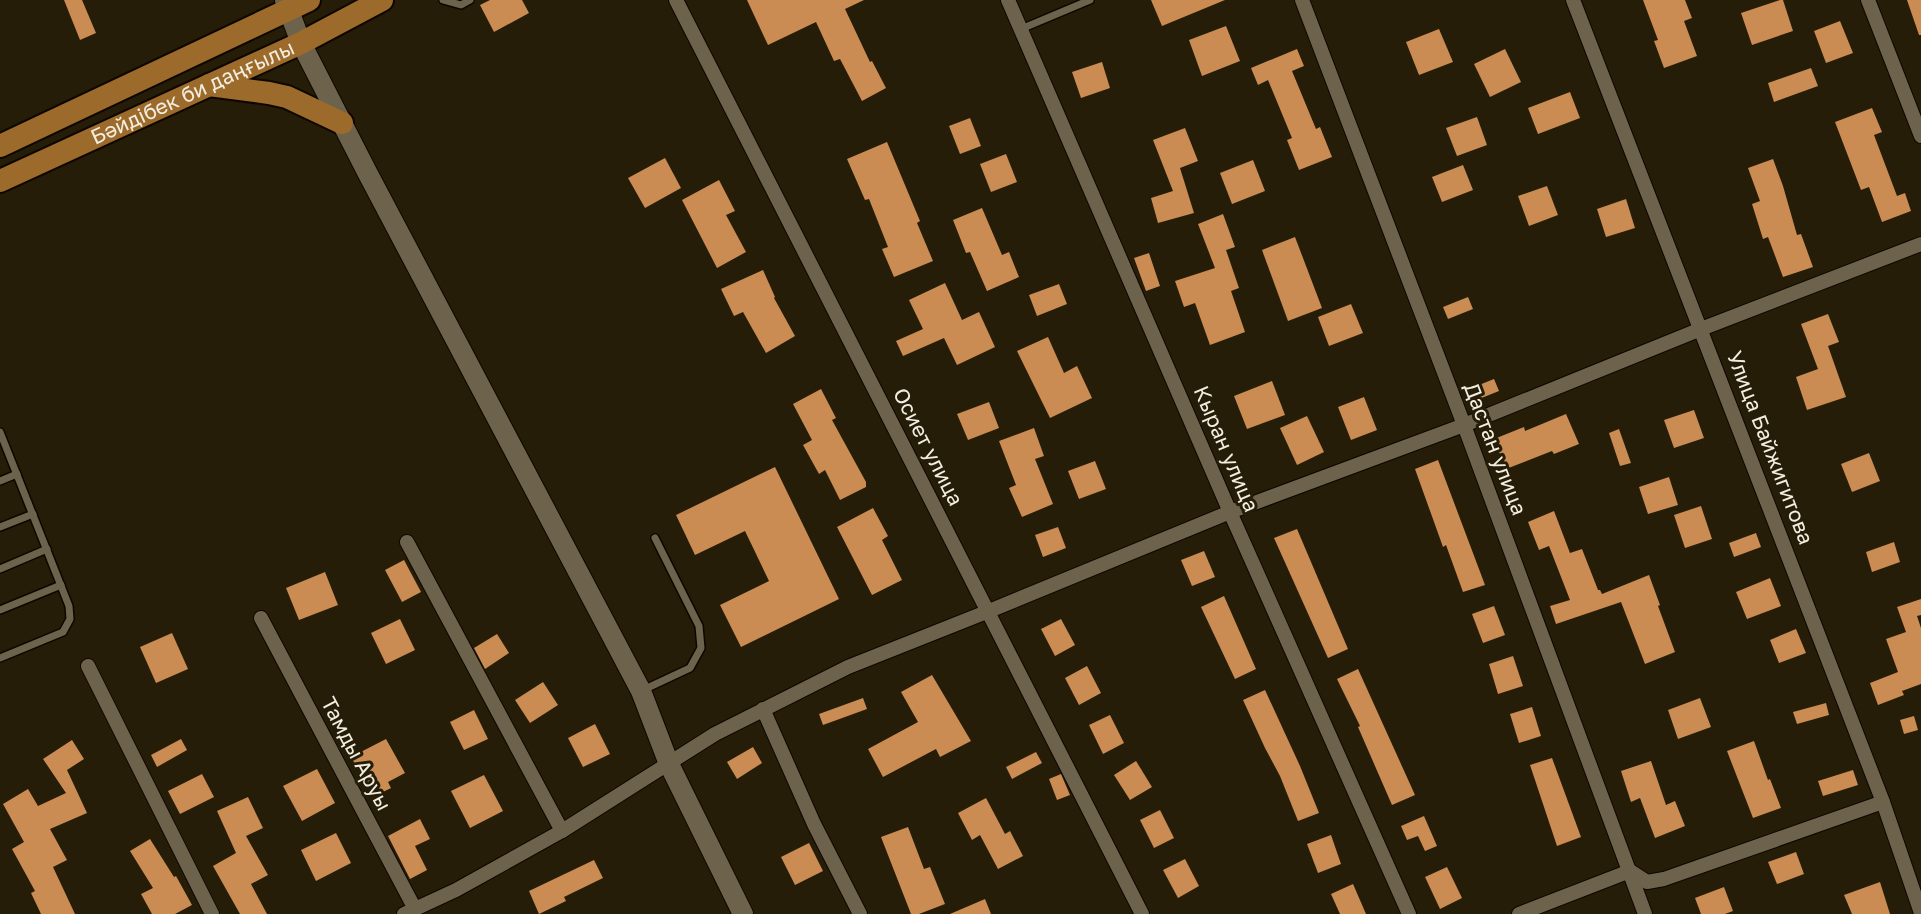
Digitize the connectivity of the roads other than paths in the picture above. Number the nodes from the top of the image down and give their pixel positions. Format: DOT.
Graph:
graph roads {
  1 [pos="309,0"];
  2 [pos="382,0"];
  3 [pos="443,0"];
  4 [pos="471,0"];
  5 [pos="676,0"];
  6 [pos="1008,0"];
  7 [pos="1090,0"];
  8 [pos="1302,0"];
  9 [pos="1573,0"];
  10 [pos="1868,0"];
  11 [pos="286,5"];
  12 [pos="1021,29"];
  13 [pos="301,43"];
  14 [pos="208,85"];
  15 [pos="342,123"];
  16 [pos="1921,136"];
  17 [pos="0,146"];
  18 [pos="0,181"];
  19 [pos="1921,244"];
  20 [pos="1701,329"];
  21 [pos="1464,425"];
  22 [pos="0,432"];
  23 [pos="17,474"];
  24 [pos="0,481"];
  25 [pos="1230,512"];
  26 [pos="33,514"];
  27 [pos="0,527"];
  28 [pos="655,538"];
  29 [pos="407,542"];
  30 [pos="47,549"];
  31 [pos="0,568"];
  32 [pos="61,585"];
  33 [pos="0,609"];
  34 [pos="989,612"];
  35 [pos="261,618"];
  36 [pos="0,658"];
  37 [pos="88,666"];
  38 [pos="641,692"];
  39 [pos="764,709"];
  40 [pos="669,764"];
  41 [pos="1883,802"];
  42 [pos="562,831"];
  43 [pos="1630,871"];
  44 [pos="409,911"];
  45 [pos="1921,913"];
  46 [pos="212,914"];
  47 [pos="743,914"];
  48 [pos="860,914"];
  49 [pos="1142,914"];
  50 [pos="1409,914"];
  51 [pos="1519,914"];
  52 [pos="1645,914"];
  1 -- 11 [label="main road, Бәйдібек би даңғылы"];
  2 -- 13 [label="main road, Бәйдібек би даңғылы"];
  3 -- 4 [label="lane"];
  5 -- 34 [label="street, Осиет улица"];
  6 -- 12 [label="street, Кыран улица"];
  7 -- 12 [label="lane"];
  8 -- 21 [label="street, Дастан улица"];
  9 -- 20 [label="street, Улица Байжигитова"];
  10 -- 16 [label="street"];
  11 -- 13 [label="street"];
  11 -- 17 [label="main road, Бәйдібек би даңғылы"];
  12 -- 25 [label="street, Кыран улица"];
  13 -- 14 [label="main road, Бәйдібек би даңғылы"];
  13 -- 15 [label="street"];
  14 -- 15 [label="main road"];
  14 -- 18 [label="main road, Бәйдібек би даңғылы"];
  15 -- 38 [label="street"];
  19 -- 20 [label="street"];
  20 -- 21 [label="street"];
  20 -- 41 [label="street, Улица Байжигитова"];
  21 -- 25 [label="street"];
  21 -- 43 [label="street, Дастан улица"];
  22 -- 23 [label="lane"];
  23 -- 24 [label="lane"];
  23 -- 26 [label="lane"];
  25 -- 34 [label="street"];
  25 -- 50 [label="street, Кыран улица"];
  26 -- 27 [label="lane"];
  26 -- 30 [label="lane"];
  28 -- 38 [label="lane"];
  29 -- 42 [label="street"];
  30 -- 31 [label="lane"];
  30 -- 32 [label="lane"];
  32 -- 33 [label="lane"];
  32 -- 36 [label="lane"];
  34 -- 39 [label="street"];
  34 -- 49 [label="street, Осиет улица"];
  35 -- 44 [label="street, Тамды Аруы"];
  37 -- 46 [label="street"];
  38 -- 40 [label="street"];
  39 -- 40 [label="street"];
  39 -- 48 [label="street"];
  40 -- 42 [label="street"];
  40 -- 47 [label="street"];
  41 -- 43 [label="street"];
  41 -- 45 [label="street, Улица Байжигитова"];
  42 -- 44 [label="street"];
  43 -- 51 [label="street"];
  43 -- 52 [label="street, Дастан улица"];
}
